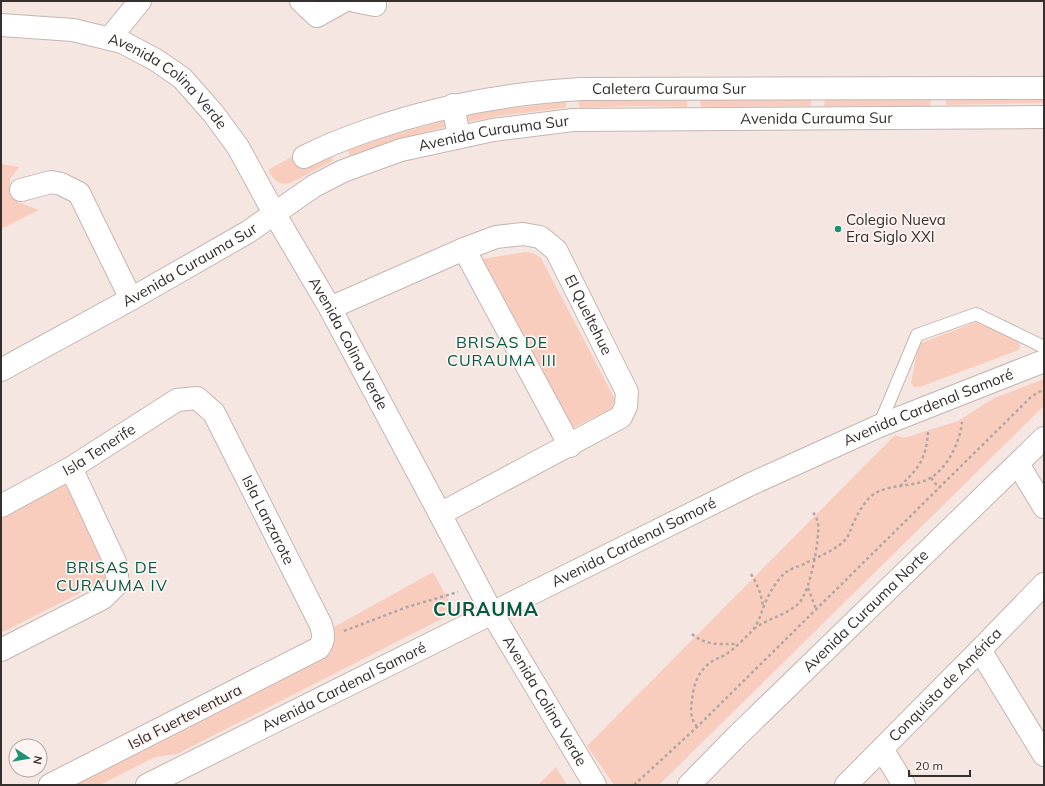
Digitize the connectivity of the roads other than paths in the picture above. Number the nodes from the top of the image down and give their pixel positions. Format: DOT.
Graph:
graph roads {
  1 [pos="140,1"];
  2 [pos="301,1"];
  3 [pos="344,1"];
  4 [pos="1,25"];
  5 [pos="109,39"];
  6 [pos="817,88"];
  7 [pos="936,88"];
  8 [pos="1044,88"];
  9 [pos="694,89"];
  10 [pos="570,90"];
  11 [pos="453,105"];
  12 [pos="938,117"];
  13 [pos="1044,117"];
  14 [pos="817,118"];
  15 [pos="696,119"];
  16 [pos="573,120"];
  17 [pos="459,137"];
  18 [pos="333,143"];
  19 [pos="304,157"];
  20 [pos="346,170"];
  21 [pos="22,190"];
  22 [pos="274,213"];
  23 [pos="464,248"];
  24 [pos="131,299"];
  25 [pos="330,308"];
  26 [pos="1044,347"];
  27 [pos="1044,361"];
  28 [pos="3,365"];
  29 [pos="197,398"];
  30 [pos="879,426"];
  31 [pos="1044,438"];
  32 [pos="570,446"];
  33 [pos="1018,464"];
  34 [pos="71,468"];
  35 [pos="1,506"];
  36 [pos="1044,507"];
  37 [pos="440,514"];
  38 [pos="1044,584"];
  39 [pos="492,613"];
  40 [pos="322,643"];
  41 [pos="1,650"];
  42 [pos="980,650"];
  43 [pos="882,749"];
  44 [pos="1044,755"];
  45 [pos="50,785"];
  46 [pos="147,785"];
  47 [pos="595,785"];
  48 [pos="689,785"];
  49 [pos="846,785"];
  50 [pos="904,785"];
  1 -- 5 [label="street"];
  2 -- 3 [label="street"];
  4 -- 5 [label="street, Avenida Colina Verde"];
  5 -- 22 [label="street, Avenida Colina Verde"];
  6 -- 7 [label="street, Caletera Curauma Sur"];
  6 -- 9 [label="street, Caletera Curauma Sur"];
  6 -- 14 [label="street"];
  7 -- 8 [label="street, Caletera Curauma Sur"];
  7 -- 12 [label="street"];
  9 -- 10 [label="street, Caletera Curauma Sur"];
  9 -- 15 [label="street"];
  10 -- 11 [label="street, Caletera Curauma Sur"];
  10 -- 16 [label="street"];
  11 -- 17 [label="street"];
  11 -- 18 [label="street, Caletera Curauma Sur"];
  12 -- 13 [label="street, Avenida Curauma Sur"];
  12 -- 14 [label="street, Avenida Curauma Sur"];
  14 -- 15 [label="street, Avenida Curauma Sur"];
  15 -- 16 [label="street, Avenida Curauma Sur"];
  16 -- 17 [label="street, Avenida Curauma Sur"];
  17 -- 20 [label="street, Avenida Curauma Sur"];
  18 -- 19 [label="street, Caletera Curauma Sur"];
  18 -- 20 [label="street"];
  20 -- 22 [label="street, Avenida Curauma Sur"];
  21 -- 24 [label="street"];
  22 -- 24 [label="street, Avenida Curauma Sur"];
  22 -- 25 [label="street, Avenida Colina Verde"];
  23 -- 25 [label="street, El Queltehue"];
  23 -- 32 [label="street"];
  23 -- 32 [label="street, El Queltehue"];
  24 -- 28 [label="street, Avenida Curauma Sur"];
  25 -- 37 [label="street, Avenida Colina Verde"];
  26 -- 30 [label="lane"];
  27 -- 30 [label="street, Avenida Cardenal Samoré"];
  29 -- 34 [label="street, Isla Tenerife"];
  29 -- 40 [label="street, Isla Lanzarote"];
  30 -- 39 [label="street, Avenida Cardenal Samoré"];
  31 -- 33 [label="street, Avenida Curauma Norte"];
  32 -- 37 [label="street, El Queltehue"];
  33 -- 36 [label="street"];
  33 -- 48 [label="street, Avenida Curauma Norte"];
  34 -- 35 [label="street, Isla Tenerife"];
  34 -- 41 [label="street"];
  37 -- 39 [label="street, Avenida Colina Verde"];
  38 -- 42 [label="street, Conquista de América"];
  39 -- 46 [label="street, Avenida Cardenal Samoré"];
  39 -- 47 [label="street, Avenida Colina Verde"];
  40 -- 45 [label="street, Isla Fuerteventura"];
  42 -- 43 [label="street, Conquista de América"];
  42 -- 44 [label="street"];
  43 -- 49 [label="street, Conquista de América"];
  43 -- 50 [label="street"];
}
